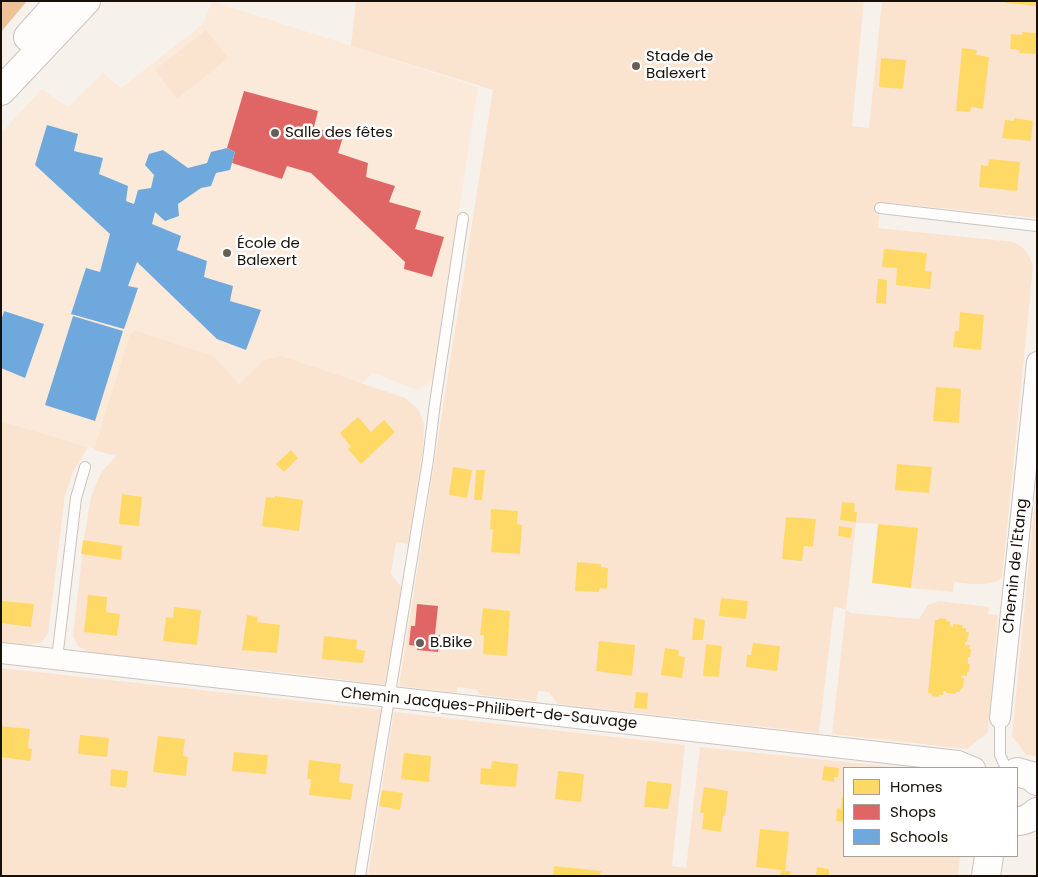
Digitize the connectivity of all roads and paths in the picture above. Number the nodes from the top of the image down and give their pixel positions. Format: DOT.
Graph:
graph roads {
  1 [pos="60,1"];
  2 [pos="86,1"];
  3 [pos="1,65"];
  4 [pos="1,91"];
  5 [pos="880,208"];
  6 [pos="463,218"];
  7 [pos="1037,226"];
  8 [pos="1037,362"];
  9 [pos="85,467"];
  10 [pos="1,653"];
  11 [pos="57,659"];
  12 [pos="390,698"];
  13 [pos="1000,718"];
  14 [pos="973,767"];
  15 [pos="1006,767"];
  16 [pos="1018,772"];
  17 [pos="1037,781"];
  18 [pos="1037,812"];
  19 [pos="1018,821"];
  20 [pos="989,857"];
  21 [pos="360,876"];
  22 [pos="986,876"];
  1 -- 3 [label="main road"];
  2 -- 4 [label="main road"];
  5 -- 7 [label="lane"];
  6 -- 12 [label="lane"];
  8 -- 13 [label="street, Chemin de l'Etang"];
  9 -- 11 [label="lane"];
  10 -- 11 [label="street, Chemin Jacques-Philibert-de-Sauvage"];
  11 -- 12 [label="street, Chemin Jacques-Philibert-de-Sauvage"];
  12 -- 14 [label="street, Chemin Jacques-Philibert-de-Sauvage"];
  12 -- 21 [label="lane"];
  13 -- 15 [label="lane, Chemin de l'Etang"];
  16 -- 17 [label="main road"];
  18 -- 19 [label="main road"];
  20 -- 22 [label="main road"];
}
